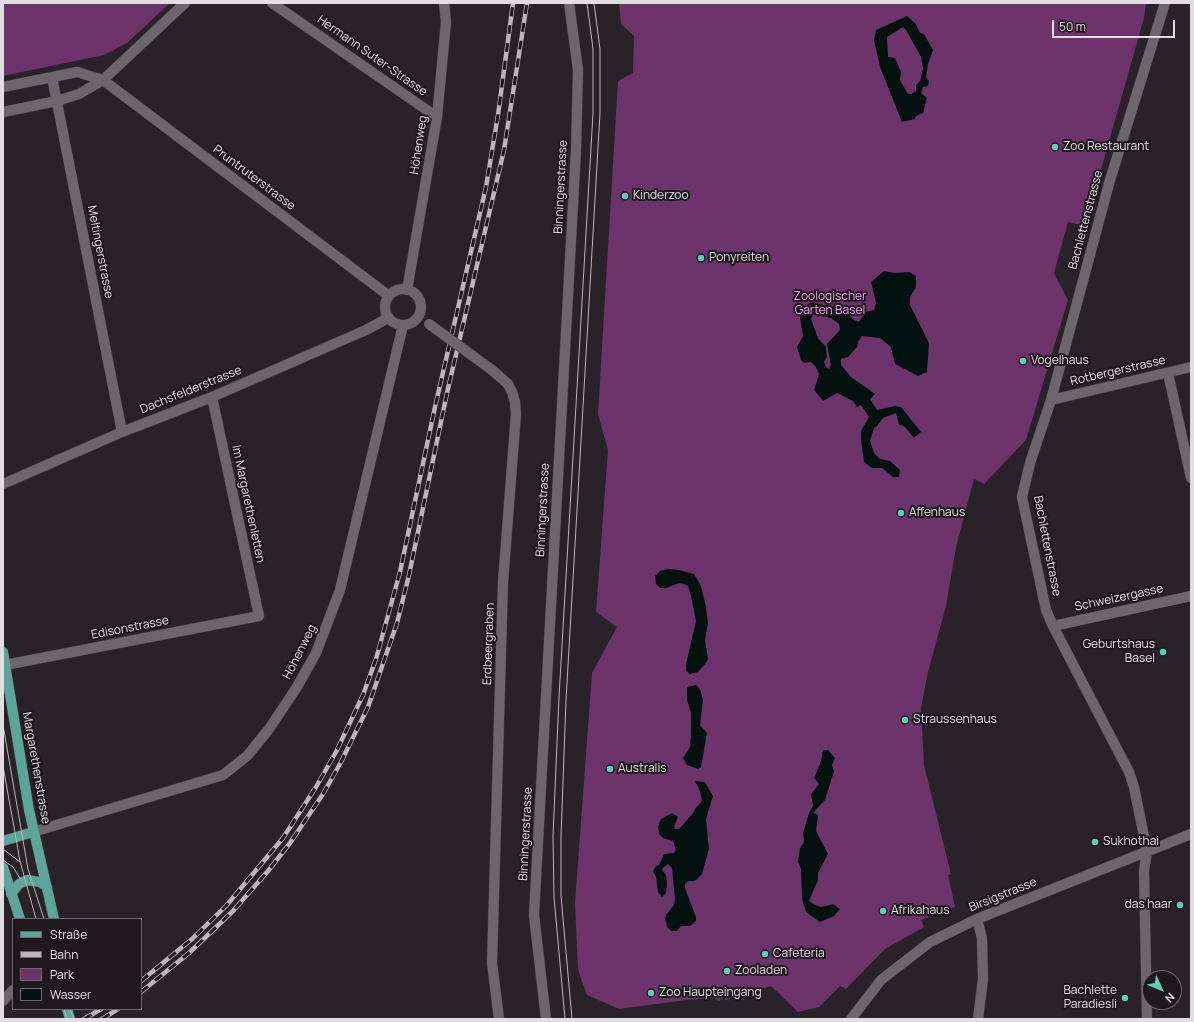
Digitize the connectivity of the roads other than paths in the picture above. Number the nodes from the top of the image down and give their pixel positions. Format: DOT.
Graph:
graph roads {
  1 [pos="185,3"];
  2 [pos="272,3"];
  3 [pos="444,3"];
  4 [pos="568,3"];
  5 [pos="1165,3"];
  6 [pos="52,76"];
  7 [pos="103,80"];
  8 [pos="3,87"];
  9 [pos="57,101"];
  10 [pos="3,112"];
  11 [pos="437,117"];
  12 [pos="407,290"];
  13 [pos="389,296"];
  14 [pos="418,317"];
  15 [pos="388,318"];
  16 [pos="403,325"];
  17 [pos="1191,367"];
  18 [pos="1168,373"];
  19 [pos="212,397"];
  20 [pos="1051,400"];
  21 [pos="122,432"];
  22 [pos="1191,478"];
  23 [pos="3,484"];
  24 [pos="1191,596"];
  25 [pos="259,616"];
  26 [pos="1053,626"];
  27 [pos="3,652"];
  28 [pos="5,665"];
  29 [pos="33,832"];
  30 [pos="1191,834"];
  31 [pos="3,841"];
  32 [pos="1147,851"];
  33 [pos="3,867"];
  34 [pos="46,887"];
  35 [pos="11,894"];
  36 [pos="20,918"];
  37 [pos="54,918"];
  38 [pos="977,919"];
  39 [pos="12,991"];
  40 [pos="3,1002"];
  41 [pos="499,1019"];
  42 [pos="546,1019"];
  43 [pos="851,1019"];
  44 [pos="978,1019"];
  45 [pos="1147,1019"];
  1 -- 7 [label="street"];
  2 -- 11 [label="street, Hermann Suter-Strasse"];
  3 -- 11 [label="street, Höhenweg"];
  4 -- 42 [label="street, Binningerstrasse"];
  5 -- 20 [label="street, Bachlettenstrasse"];
  6 -- 7 [label="street, Pruntruterstrasse"];
  6 -- 8 [label="street, Pruntruterstrasse"];
  6 -- 9 [label="street, Meltingerstrasse"];
  7 -- 9 [label="street"];
  7 -- 13 [label="street, Pruntruterstrasse"];
  9 -- 10 [label="street"];
  9 -- 21 [label="street, Meltingerstrasse"];
  11 -- 12 [label="street, Höhenweg"];
  12 -- 13 [label="street"];
  12 -- 14 [label="street"];
  13 -- 15 [label="street"];
  14 -- 16 [label="street"];
  14 -- 41 [label="street, Erdbeergraben, bridge"];
  15 -- 16 [label="street"];
  15 -- 19 [label="street, Dachsfelderstrasse"];
  16 -- 29 [label="street, Höhenweg"];
  17 -- 18 [label="street, Rotbergerstrasse"];
  18 -- 20 [label="street, Rotbergerstrasse"];
  18 -- 22 [label="street"];
  19 -- 21 [label="street, Dachsfelderstrasse"];
  19 -- 25 [label="street, Im Margarethenletten"];
  20 -- 26 [label="street, Bachlettenstrasse"];
  21 -- 23 [label="street, Dachsfelderstrasse"];
  24 -- 26 [label="street, Schweizergasse"];
  25 -- 28 [label="street, Edisonstrasse"];
  26 -- 32 [label="street, Bachlettenstrasse"];
  27 -- 28 [label="main road, Margarethenstrasse"];
  28 -- 29 [label="main road, Margarethenstrasse"];
  29 -- 31 [label="main road"];
  29 -- 34 [label="main road, Margarethenstrasse"];
  30 -- 32 [label="street, Birsigstrasse"];
  32 -- 38 [label="street, Birsigstrasse"];
  32 -- 45 [label="street, Bachlettenstrasse"];
  33 -- 35 [label="main road"];
  34 -- 35 [label="main road"];
  34 -- 37 [label="main road, Margarethenstrasse"];
  35 -- 36 [label="main road"];
  38 -- 43 [label="street, Birsigstrasse"];
  38 -- 44 [label="street"];
  39 -- 40 [label="street"];
}
